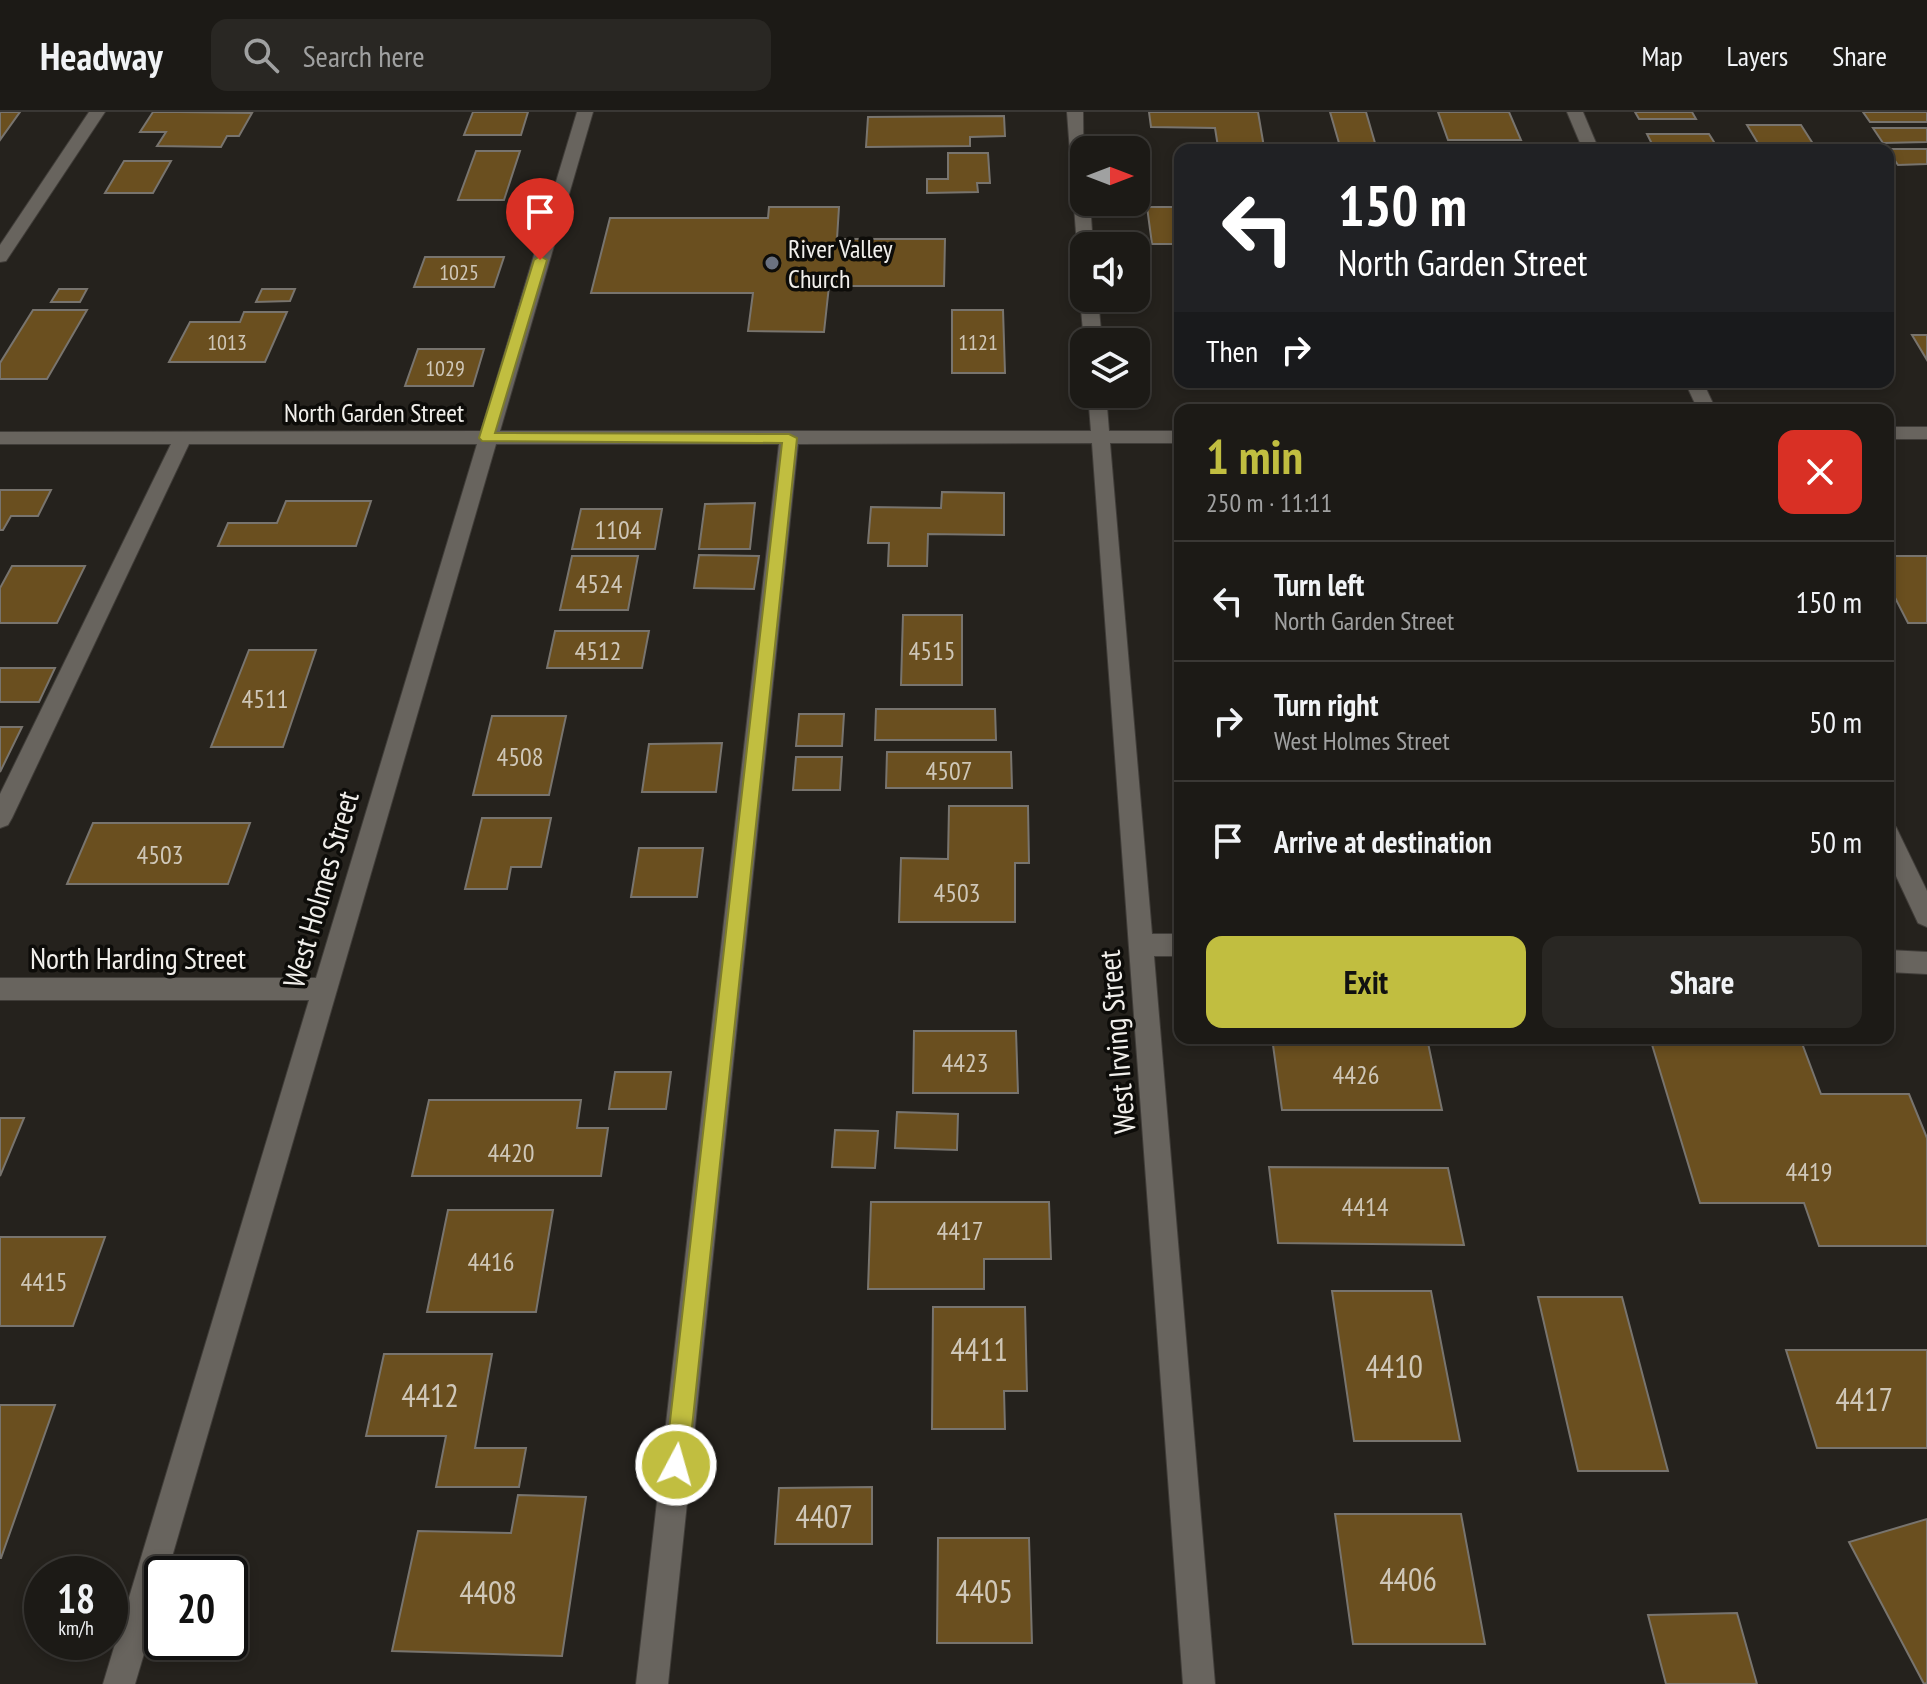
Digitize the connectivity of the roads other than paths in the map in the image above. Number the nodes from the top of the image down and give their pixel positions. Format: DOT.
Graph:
graph roads {
  1 [pos="97,112"];
  2 [pos="585,112"];
  3 [pos="1075,112"];
  4 [pos="1575,112"];
  5 [pos="1588,144"];
  6 [pos="1084,232"];
  7 [pos="0,257"];
  8 [pos="1098,408"];
  9 [pos="1894,433"];
  10 [pos="1927,433"];
  11 [pos="1174,437"];
  12 [pos="0,438"];
  13 [pos="183,438"];
  14 [pos="487,438"];
  15 [pos="789,438"];
  16 [pos="1100,438"];
  17 [pos="0,818"];
  18 [pos="1894,847"];
  19 [pos="1927,916"];
  20 [pos="1140,945"];
  21 [pos="1174,945"];
  22 [pos="1894,961"];
  23 [pos="1927,963"];
  24 [pos="0,989"];
  25 [pos="324,989"];
  26 [pos="119,1684"];
  27 [pos="652,1684"];
  28 [pos="1199,1684"];
  1 -- 7 [label="street"];
  2 -- 14 [label="street, West Holmes Street"];
  3 -- 6 [label="street"];
  4 -- 5 [label="street"];
  8 -- 16 [label="street, West Irving Street"];
  9 -- 10 [label="street"];
  11 -- 16 [label="street, North Garden Street"];
  12 -- 13 [label="street, North Garden Street"];
  13 -- 14 [label="street, North Garden Street"];
  13 -- 17 [label="street"];
  14 -- 15 [label="street, North Garden Street"];
  14 -- 25 [label="street, West Holmes Street"];
  15 -- 16 [label="street, North Garden Street"];
  15 -- 27 [label="street"];
  16 -- 20 [label="street, West Irving Street"];
  18 -- 19 [label="street"];
  20 -- 21 [label="street"];
  20 -- 28 [label="street, West Irving Street"];
  22 -- 23 [label="street"];
  24 -- 25 [label="street, North Harding Street"];
  25 -- 26 [label="street, West Holmes Street"];
}
